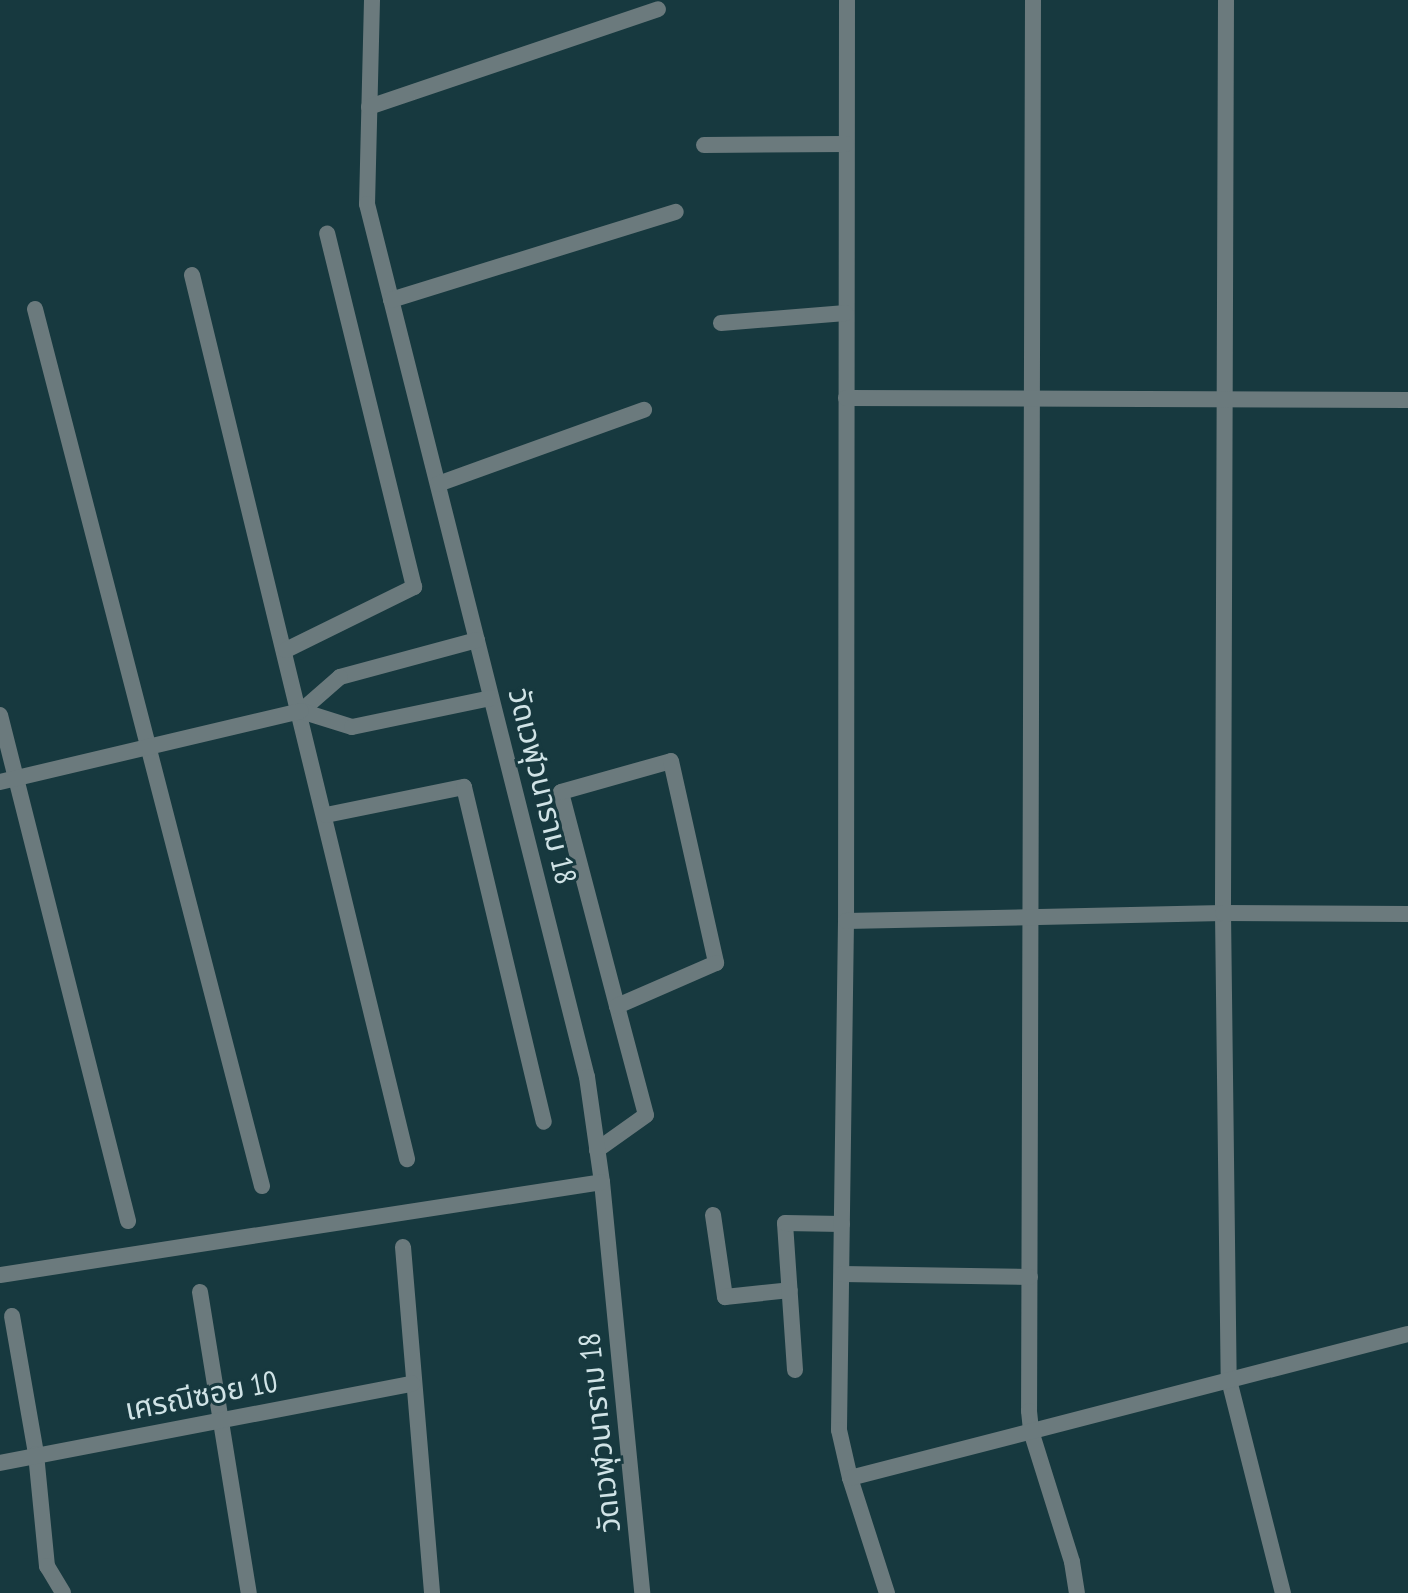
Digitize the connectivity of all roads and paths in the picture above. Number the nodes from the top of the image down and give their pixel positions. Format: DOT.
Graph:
graph roads {
  1 [pos="372,0"];
  2 [pos="847,0"];
  3 [pos="1033,0"];
  4 [pos="1226,0"];
  5 [pos="658,9"];
  6 [pos="369,107"];
  7 [pos="846,144"];
  8 [pos="704,145"];
  9 [pos="676,212"];
  10 [pos="327,234"];
  11 [pos="192,275"];
  12 [pos="391,300"];
  13 [pos="35,309"];
  14 [pos="846,313"];
  15 [pos="721,323"];
  16 [pos="846,398"];
  17 [pos="1032,399"];
  18 [pos="1224,399"];
  19 [pos="1408,400"];
  20 [pos="644,410"];
  21 [pos="438,484"];
  22 [pos="477,640"];
  23 [pos="286,650"];
  24 [pos="491,698"];
  25 [pos="301,711"];
  26 [pos="0,715"];
  27 [pos="150,747"];
  28 [pos="8,780"];
  29 [pos="326,815"];
  30 [pos="1223,913"];
  31 [pos="1408,914"];
  32 [pos="1032,917"];
  33 [pos="846,921"];
  34 [pos="617,1006"];
  35 [pos="544,1122"];
  36 [pos="597,1150"];
  37 [pos="407,1159"];
  38 [pos="602,1182"];
  39 [pos="262,1186"];
  40 [pos="713,1215"];
  41 [pos="128,1221"];
  42 [pos="842,1224"];
  43 [pos="403,1247"];
  44 [pos="842,1274"];
  45 [pos="0,1275"];
  46 [pos="1030,1277"];
  47 [pos="790,1290"];
  48 [pos="200,1292"];
  49 [pos="12,1316"];
  50 [pos="1408,1334"];
  51 [pos="795,1370"];
  52 [pos="1229,1380"];
  53 [pos="412,1384"];
  54 [pos="218,1421"];
  55 [pos="1031,1431"];
  56 [pos="36,1454"];
  57 [pos="0,1463"];
  58 [pos="850,1478"];
  59 [pos="63,1593"];
  60 [pos="249,1593"];
  61 [pos="432,1593"];
  62 [pos="642,1593"];
  63 [pos="887,1593"];
  64 [pos="1077,1593"];
  65 [pos="1283,1593"];
  1 -- 6 [label="street, วัดเวฬุวนาราม 18"];
  2 -- 7 [label="street"];
  3 -- 17 [label="street"];
  4 -- 18 [label="street"];
  5 -- 6 [label="street"];
  6 -- 12 [label="street, วัดเวฬุวนาราม 18"];
  7 -- 8 [label="street"];
  7 -- 14 [label="street"];
  9 -- 12 [label="street"];
  10 -- 23 [label="street"];
  11 -- 23 [label="street"];
  12 -- 21 [label="street, วัดเวฬุวนาราม 18"];
  13 -- 27 [label="street"];
  14 -- 15 [label="street"];
  14 -- 16 [label="street"];
  16 -- 17 [label="street"];
  16 -- 33 [label="street"];
  17 -- 18 [label="street"];
  17 -- 32 [label="street"];
  18 -- 19 [label="street"];
  18 -- 30 [label="street"];
  20 -- 21 [label="street"];
  21 -- 22 [label="street, วัดเวฬุวนาราม 18"];
  22 -- 24 [label="street, วัดเวฬุวนาราม 18"];
  22 -- 25 [label="street"];
  23 -- 25 [label="street"];
  24 -- 25 [label="street"];
  24 -- 36 [label="street, วัดเวฬุวนาราม 18"];
  25 -- 27 [label="street"];
  25 -- 29 [label="street"];
  26 -- 28 [label="street"];
  27 -- 28 [label="street"];
  27 -- 39 [label="street"];
  28 -- 41 [label="street"];
  29 -- 35 [label="street"];
  29 -- 37 [label="street"];
  30 -- 31 [label="street"];
  30 -- 32 [label="street"];
  30 -- 52 [label="street"];
  32 -- 33 [label="street"];
  32 -- 46 [label="street"];
  33 -- 42 [label="street"];
  34 -- 34 [label="street"];
  34 -- 36 [label="street"];
  36 -- 38 [label="street, วัดเวฬุวนาราม 18"];
  38 -- 45 [label="street"];
  38 -- 62 [label="street, วัดเวฬุวนาราม 18"];
  40 -- 47 [label="street"];
  42 -- 44 [label="street"];
  42 -- 47 [label="street"];
  43 -- 53 [label="street"];
  44 -- 46 [label="street"];
  44 -- 58 [label="street"];
  46 -- 55 [label="street"];
  47 -- 51 [label="street"];
  48 -- 54 [label="street"];
  49 -- 56 [label="street"];
  50 -- 52 [label="street"];
  52 -- 55 [label="street"];
  52 -- 65 [label="street"];
  53 -- 54 [label="street, เศรณีซอย 10"];
  53 -- 61 [label="street"];
  54 -- 56 [label="street, เศรณีซอย 10"];
  54 -- 60 [label="street"];
  55 -- 58 [label="street"];
  55 -- 64 [label="street"];
  56 -- 57 [label="street, เศรณีซอย 10"];
  56 -- 59 [label="street"];
  58 -- 63 [label="street"];
}
